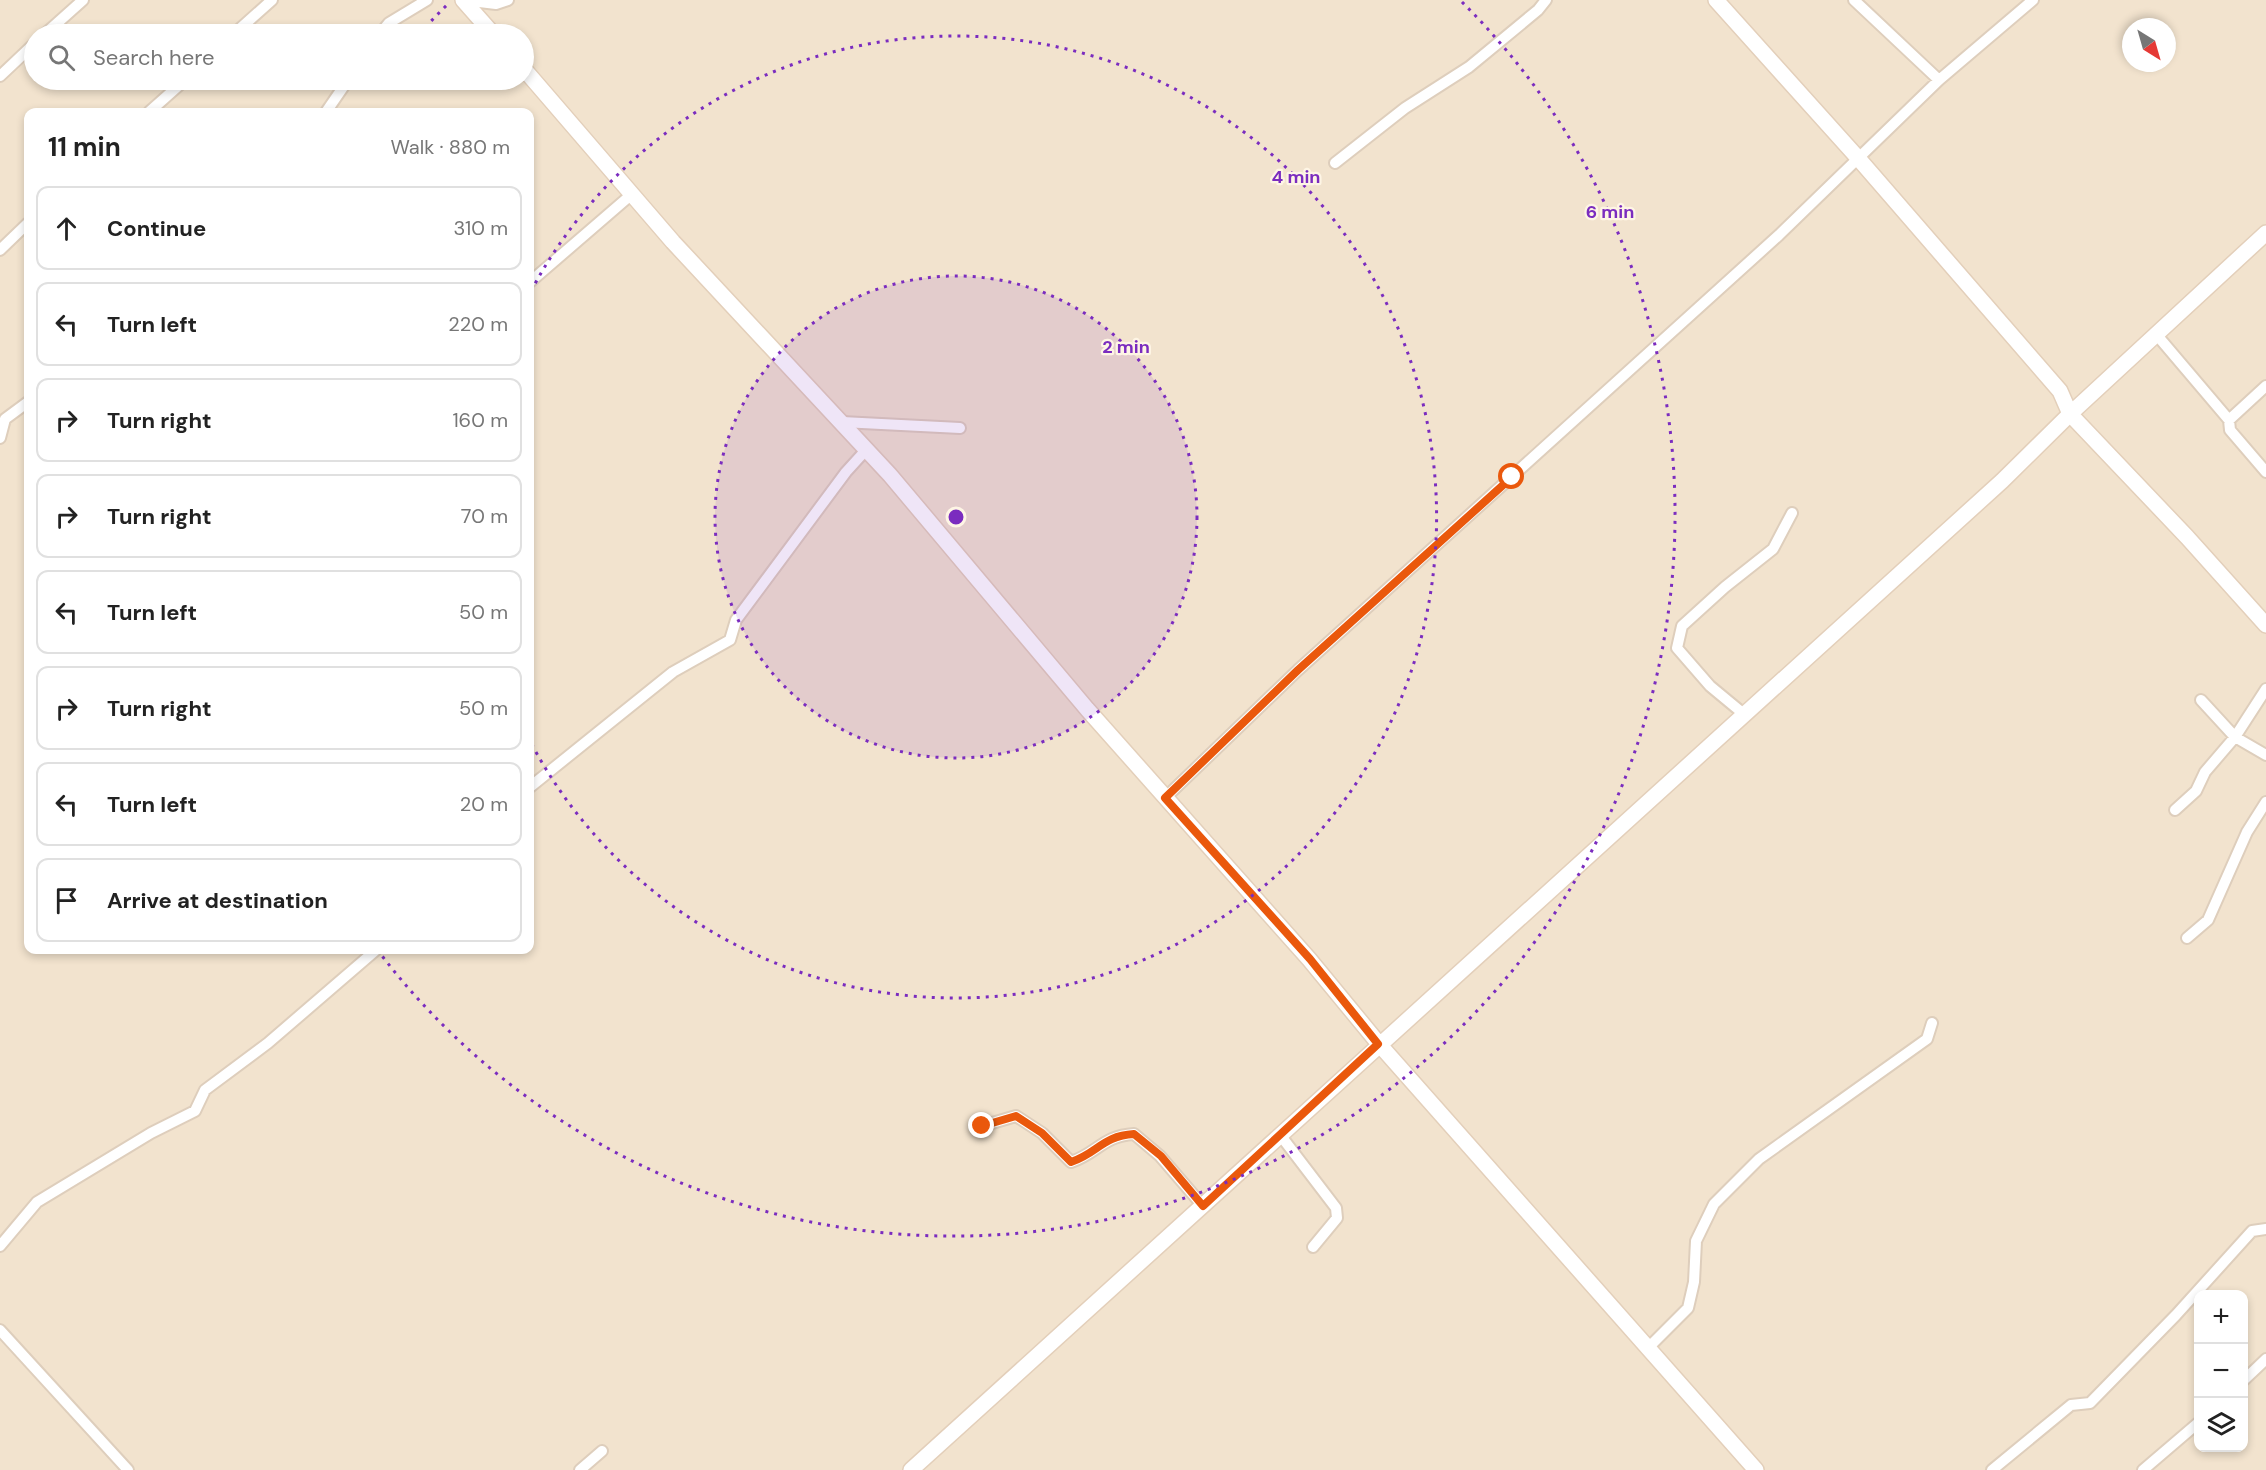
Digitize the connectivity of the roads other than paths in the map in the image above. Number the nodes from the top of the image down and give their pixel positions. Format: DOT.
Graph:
graph roads {
  1 [pos="83,0"];
  2 [pos="272,0"];
  3 [pos="427,0"];
  4 [pos="463,0"];
  5 [pos="508,0"];
  6 [pos="1546,0"];
  7 [pos="1716,0"];
  8 [pos="1854,0"];
  9 [pos="2033,0"];
  10 [pos="56,24"];
  11 [pos="245,24"];
  12 [pos="388,24"];
  13 [pos="484,24"];
  14 [pos="24,54"];
  15 [pos="0,76"];
  16 [pos="1939,80"];
  17 [pos="534,81"];
  18 [pos="174,90"];
  19 [pos="341,90"];
  20 [pos="154,108"];
  21 [pos="329,108"];
  22 [pos="1858,158"];
  23 [pos="1335,163"];
  24 [pos="632,194"];
  25 [pos="24,227"];
  26 [pos="2266,233"];
  27 [pos="0,250"];
  28 [pos="534,279"];
  29 [pos="2156,334"];
  30 [pos="2266,386"];
  31 [pos="24,405"];
  32 [pos="2070,414"];
  33 [pos="2229,420"];
  34 [pos="842,422"];
  35 [pos="960,428"];
  36 [pos="0,438"];
  37 [pos="866,450"];
  38 [pos="2266,472"];
  39 [pos="1792,513"];
  40 [pos="2266,625"];
  41 [pos="2266,689"];
  42 [pos="2201,700"];
  43 [pos="1744,715"];
  44 [pos="2235,737"];
  45 [pos="2266,755"];
  46 [pos="534,784"];
  47 [pos="1165,798"];
  48 [pos="2266,802"];
  49 [pos="2175,810"];
  50 [pos="2187,938"];
  51 [pos="371,954"];
  52 [pos="1932,1023"];
  53 [pos="1378,1044"];
  54 [pos="982,1126"];
  55 [pos="1281,1136"];
  56 [pos="1203,1206"];
  57 [pos="2266,1228"];
  58 [pos="0,1246"];
  59 [pos="1313,1246"];
  60 [pos="0,1330"];
  61 [pos="1649,1347"];
  62 [pos="2266,1359"];
  63 [pos="2248,1376"];
  64 [pos="2194,1427"];
  65 [pos="602,1450"];
  66 [pos="128,1470"];
  67 [pos="580,1470"];
  68 [pos="911,1470"];
  69 [pos="1756,1470"];
  70 [pos="1992,1470"];
  71 [pos="2143,1470"];
  1 -- 10 [label="street"];
  2 -- 11 [label="street"];
  3 -- 12 [label="street"];
  4 -- 5 [label="street"];
  4 -- 13 [label="street"];
  6 -- 23 [label="street"];
  7 -- 22 [label="street"];
  8 -- 16 [label="street"];
  9 -- 16 [label="street"];
  14 -- 15 [label="street"];
  16 -- 22 [label="street"];
  17 -- 24 [label="street"];
  18 -- 20 [label="street"];
  19 -- 21 [label="street"];
  22 -- 32 [label="street"];
  22 -- 47 [label="street"];
  24 -- 28 [label="street"];
  24 -- 34 [label="street"];
  25 -- 27 [label="street"];
  26 -- 29 [label="street"];
  29 -- 32 [label="street"];
  29 -- 33 [label="street"];
  30 -- 33 [label="street"];
  31 -- 36 [label="street"];
  32 -- 40 [label="street"];
  32 -- 43 [label="street"];
  33 -- 38 [label="street"];
  34 -- 35 [label="street"];
  34 -- 37 [label="street"];
  37 -- 46 [label="street"];
  37 -- 47 [label="street"];
  39 -- 43 [label="street"];
  41 -- 44 [label="street"];
  42 -- 44 [label="street"];
  43 -- 53 [label="street"];
  44 -- 45 [label="street"];
  44 -- 49 [label="street"];
  47 -- 53 [label="street"];
  48 -- 50 [label="street"];
  51 -- 58 [label="street"];
  52 -- 61 [label="street"];
  53 -- 55 [label="street"];
  53 -- 61 [label="street"];
  54 -- 56 [label="street"];
  55 -- 56 [label="street"];
  55 -- 59 [label="street"];
  56 -- 68 [label="street"];
  57 -- 70 [label="street"];
  60 -- 66 [label="street"];
  61 -- 69 [label="street"];
  62 -- 63 [label="street"];
  64 -- 71 [label="street"];
  65 -- 67 [label="street"];
}
